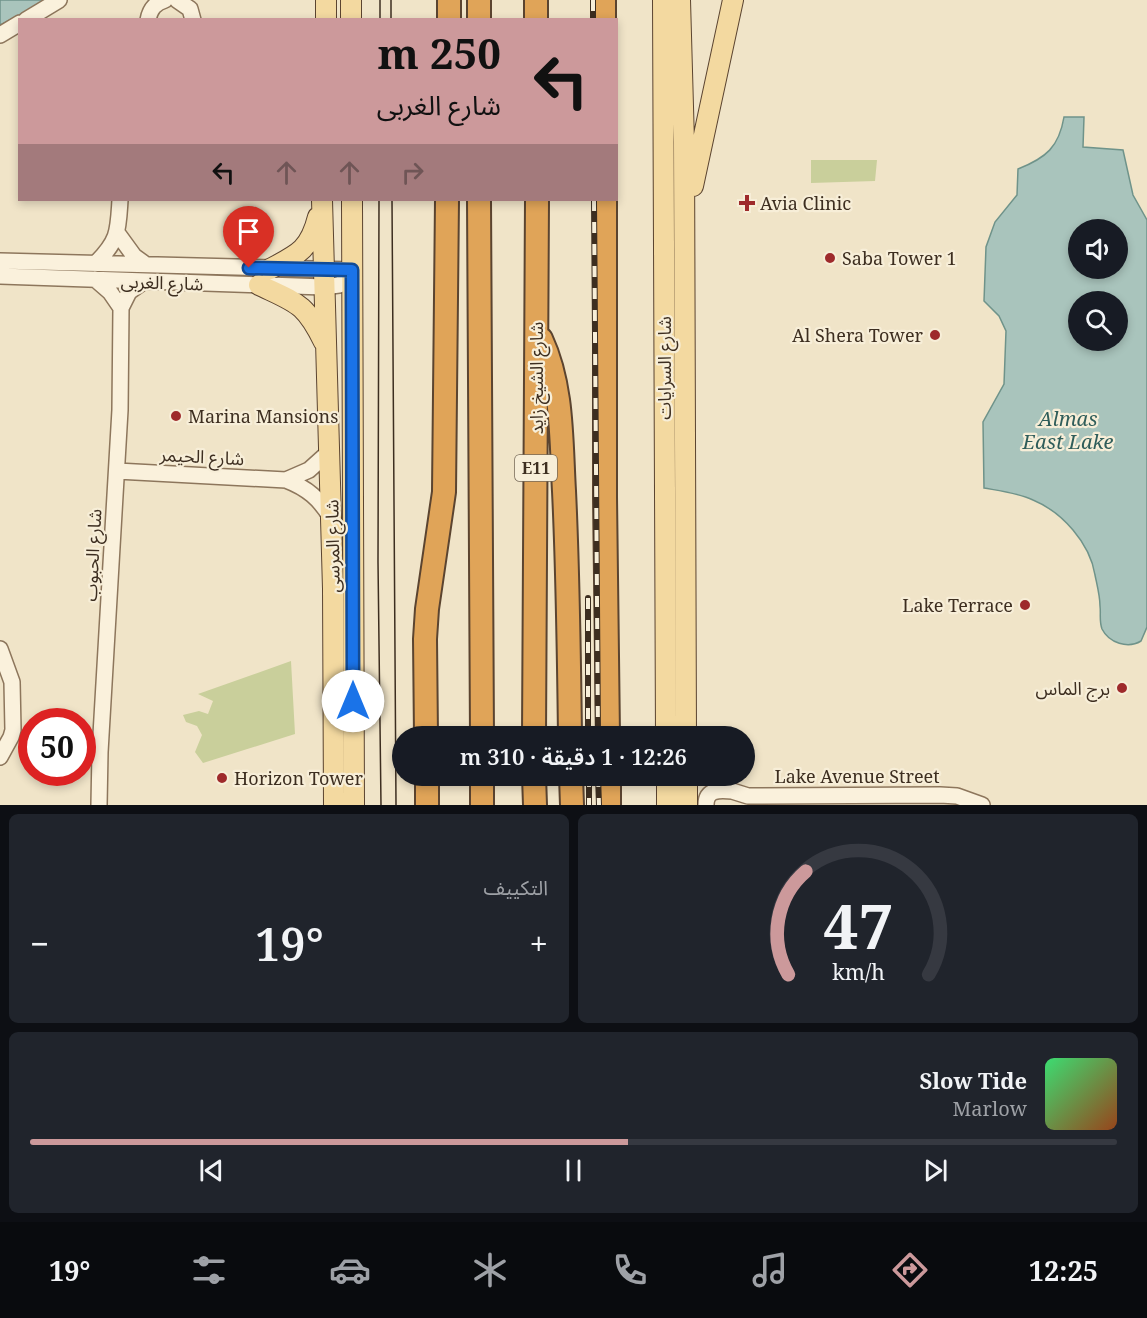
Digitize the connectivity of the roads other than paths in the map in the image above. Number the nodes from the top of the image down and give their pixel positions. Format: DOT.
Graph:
graph roads {
  1 [pos="59,0"];
  2 [pos="165,0"];
  3 [pos="177,0"];
  4 [pos="351,0"];
  5 [pos="449,0"];
  6 [pos="479,0"];
  7 [pos="536,0"];
  8 [pos="604,0"];
  9 [pos="663,0"];
  10 [pos="680,0"];
  11 [pos="733,0"];
  12 [pos="29,18"];
  13 [pos="149,18"];
  14 [pos="195,18"];
  15 [pos="351,18"];
  16 [pos="449,18"];
  17 [pos="479,18"];
  18 [pos="536,18"];
  19 [pos="604,18"];
  20 [pos="18,24"];
  21 [pos="0,35"];
  22 [pos="120,201"];
  23 [pos="322,201"];
  24 [pos="322,201"];
  25 [pos="352,201"];
  26 [pos="447,201"];
  27 [pos="479,201"];
  28 [pos="537,201"];
  29 [pos="605,201"];
  30 [pos="684,227"];
  31 [pos="118,234"];
  32 [pos="0,261"];
  33 [pos="145,264"];
  34 [pos="270,268"];
  35 [pos="95,271"];
  36 [pos="352,274"];
  37 [pos="0,276"];
  38 [pos="324,279"];
  39 [pos="143,282"];
  40 [pos="259,285"];
  41 [pos="121,308"];
  42 [pos="537,331"];
  43 [pos="326,347"];
  44 [pos="329,452"];
  45 [pos="117,471"];
  46 [pos="286,480"];
  47 [pos="332,519"];
  48 [pos="687,629"];
  49 [pos="666,631"];
  50 [pos="0,649"];
  51 [pos="686,701"];
  52 [pos="426,726"];
  53 [pos="482,726"];
  54 [pos="534,726"];
  55 [pos="570,726"];
  56 [pos="608,726"];
  57 [pos="666,726"];
  58 [pos="686,726"];
  59 [pos="694,726"];
  60 [pos="0,757"];
  61 [pos="427,786"];
  62 [pos="482,786"];
  63 [pos="534,786"];
  64 [pos="571,786"];
  65 [pos="609,786"];
  66 [pos="666,786"];
  67 [pos="687,786"];
  68 [pos="725,786"];
  69 [pos="732,791"];
  70 [pos="99,805"];
  71 [pos="334,805"];
  72 [pos="354,805"];
  73 [pos="427,805"];
  74 [pos="482,805"];
  75 [pos="535,805"];
  76 [pos="572,805"];
  77 [pos="609,805"];
  78 [pos="667,805"];
  79 [pos="687,805"];
  80 [pos="706,805"];
  81 [pos="982,805"];
  1 -- 12 [label="street"];
  2 -- 13 [label="street"];
  3 -- 14 [label="street"];
  4 -- 15 [label="main road"];
  5 -- 16 [label="highway"];
  6 -- 17 [label="highway"];
  7 -- 18 [label="highway"];
  8 -- 19 [label="highway"];
  9 -- 49 [label="main road, شارع السرايات"];
  10 -- 30 [label="main road, شارع السرايات"];
  11 -- 30 [label="main road, شارع السرايات"];
  20 -- 21 [label="street"];
  22 -- 31 [label="street"];
  23 -- 34 [label="main road"];
  24 -- 38 [label="main road, شارع المرسى"];
  25 -- 36 [label="main road, شارع المرسى"];
  26 -- 52 [label="highway"];
  27 -- 53 [label="highway"];
  28 -- 42 [label="highway, شارع الشيخ زايد / E11"];
  29 -- 56 [label="highway"];
  30 -- 48 [label="main road, شارع السرايات"];
  31 -- 33 [label="street"];
  31 -- 35 [label="street"];
  32 -- 35 [label="street, شارع الغربى"];
  33 -- 34 [label="street, شارع الغربى"];
  33 -- 35 [label="street, شارع الغربى"];
  34 -- 38 [label="street, شارع الغربى"];
  35 -- 37 [label="street, شارع الغربى"];
  35 -- 39 [label="street, شارع الغربى"];
  35 -- 41 [label="street"];
  36 -- 38 [label="street, شارع الغربى"];
  36 -- 72 [label="main road, شارع المرسى"];
  38 -- 40 [label="street, شارع الغربى"];
  38 -- 43 [label="main road, شارع المرسى"];
  39 -- 40 [label="street, شارع الغربى"];
  39 -- 41 [label="street"];
  40 -- 43 [label="main road"];
  41 -- 45 [label="street, شارع الحبوب"];
  42 -- 54 [label="highway, شارع الشيخ زايد / E11"];
  42 -- 55 [label="highway"];
  43 -- 44 [label="main road, شارع المرسى"];
  44 -- 46 [label="street, شارع الحيمر"];
  44 -- 47 [label="main road, شارع المرسى"];
  45 -- 46 [label="street, شارع الحيمر"];
  45 -- 70 [label="street, شارع الحبوب"];
  46 -- 47 [label="street, شارع الحيمر"];
  47 -- 71 [label="main road, شارع المرسى"];
  48 -- 49 [label="main road"];
  48 -- 51 [label="main road, شارع السرايات"];
  49 -- 57 [label="main road, شارع السرايات"];
  50 -- 60 [label="street"];
  51 -- 58 [label="main road, شارع السرايات"];
  51 -- 59 [label="street"];
  61 -- 73 [label="highway"];
  62 -- 74 [label="highway"];
  63 -- 75 [label="highway"];
  64 -- 76 [label="highway"];
  65 -- 77 [label="highway"];
  66 -- 78 [label="main road"];
  67 -- 79 [label="main road"];
  68 -- 69 [label="street, Lake Avenue Street"];
  69 -- 80 [label="street, Lake Avenue Street"];
  69 -- 81 [label="street, Lake Avenue Street"];
}
